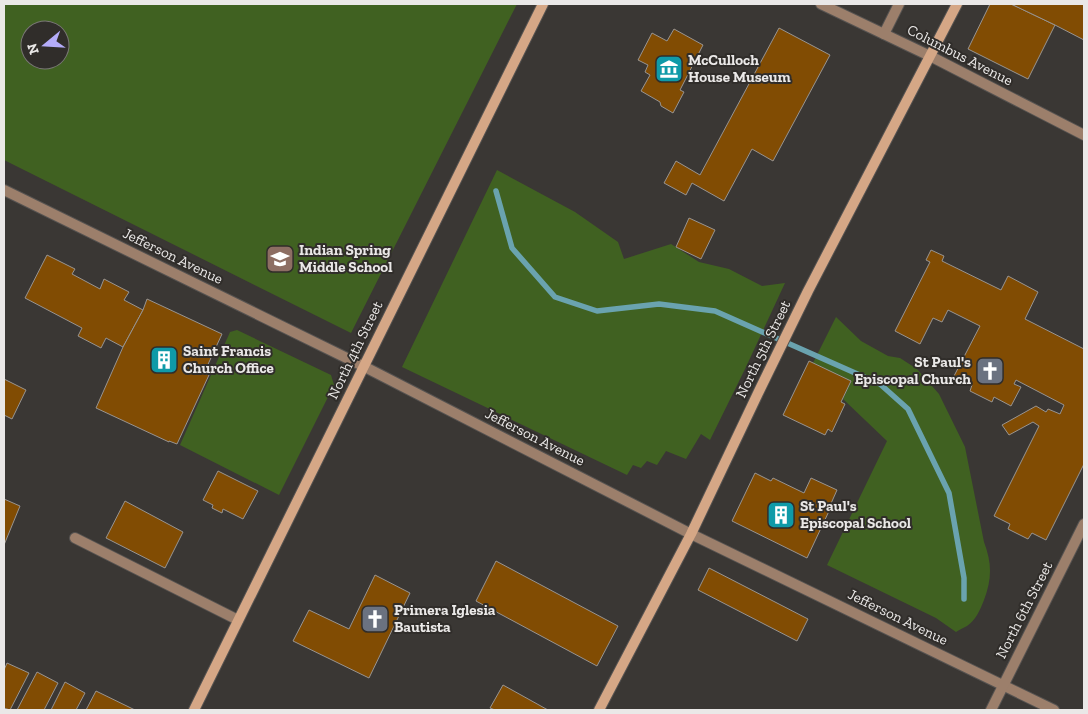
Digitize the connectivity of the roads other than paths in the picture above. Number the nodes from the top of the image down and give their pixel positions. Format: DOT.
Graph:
graph roads {
  1 [pos="543,4"];
  2 [pos="821,4"];
  3 [pos="899,4"];
  4 [pos="957,4"];
  5 [pos="884,34"];
  6 [pos="930,56"];
  7 [pos="1084,135"];
  8 [pos="4,190"];
  9 [pos="363,366"];
  10 [pos="1084,524"];
  11 [pos="691,534"];
  12 [pos="75,538"];
  13 [pos="238,620"];
  14 [pos="1003,686"];
  15 [pos="194,710"];
  16 [pos="599,710"];
  17 [pos="991,710"];
  18 [pos="1054,710"];
  1 -- 9 [label="street, North 4th Street"];
  2 -- 5 [label="street, Columbus Avenue"];
  3 -- 5 [label="street"];
  4 -- 6 [label="street, North 5th Street"];
  5 -- 6 [label="street, Columbus Avenue"];
  6 -- 7 [label="street, Columbus Avenue"];
  6 -- 11 [label="street, North 5th Street"];
  8 -- 9 [label="street, Jefferson Avenue"];
  9 -- 11 [label="street, Jefferson Avenue"];
  9 -- 13 [label="street, North 4th Street"];
  10 -- 14 [label="street, North 6th Street"];
  11 -- 14 [label="street, Jefferson Avenue"];
  11 -- 16 [label="street, North 5th Street"];
  12 -- 13 [label="street"];
  13 -- 15 [label="street, North 4th Street"];
  14 -- 17 [label="street, North 6th Street"];
  14 -- 18 [label="street, Jefferson Avenue"];
}
